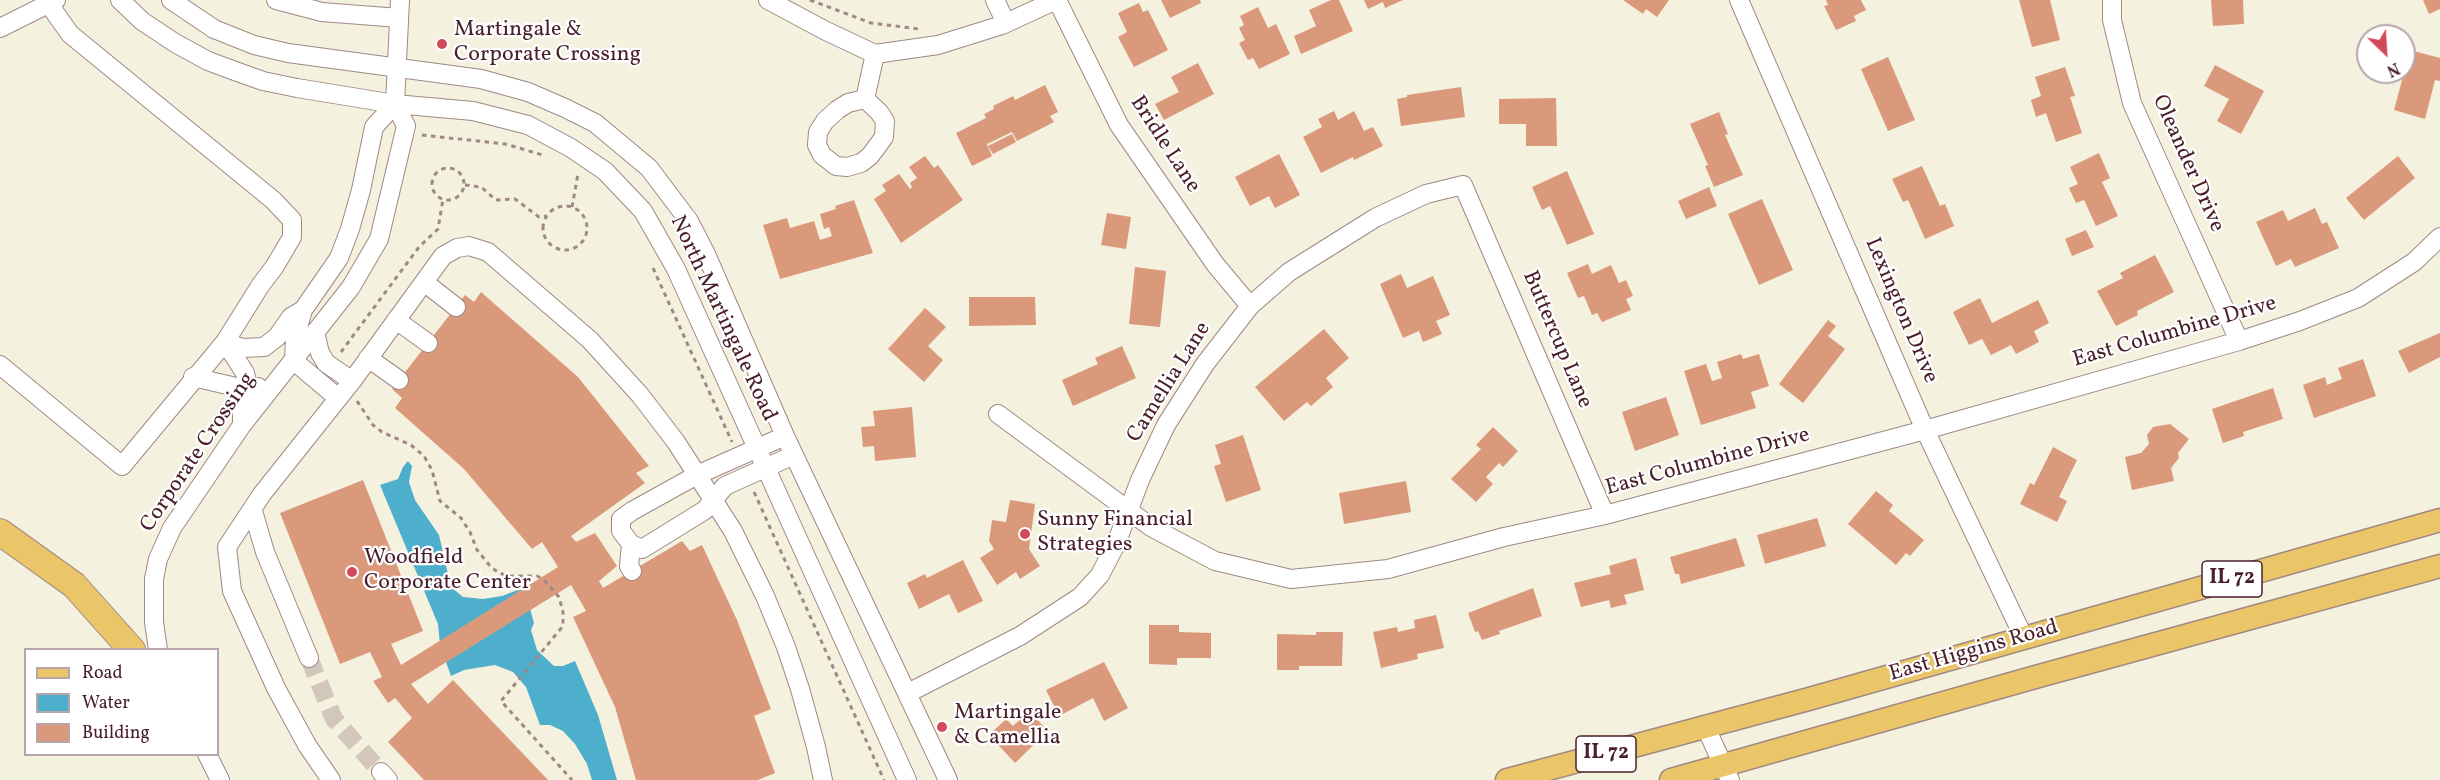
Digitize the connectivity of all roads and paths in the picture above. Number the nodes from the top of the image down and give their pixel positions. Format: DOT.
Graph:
graph roads {
  1 [pos="120,0"];
  2 [pos="171,0"];
  3 [pos="276,0"];
  4 [pos="768,0"];
  5 [pos="810,0"];
  6 [pos="995,0"];
  7 [pos="1056,0"];
  8 [pos="1739,0"];
  9 [pos="2112,0"];
  10 [pos="50,1"];
  11 [pos="400,9"];
  12 [pos="1006,23"];
  13 [pos="0,28"];
  14 [pos="929,28"];
  15 [pos="875,54"];
  16 [pos="397,67"];
  17 [pos="865,99"];
  18 [pos="395,104"];
  19 [pos="420,135"];
  20 [pos="547,157"];
  21 [pos="572,168"];
  22 [pos="578,172"];
  23 [pos="584,175"];
  24 [pos="464,184"];
  25 [pos="1463,184"];
  26 [pos="443,200"];
  27 [pos="572,207"];
  28 [pos="547,216"];
  29 [pos="2440,237"];
  30 [pos="652,267"];
  31 [pos="424,282"];
  32 [pos="1250,306"];
  33 [pos="456,307"];
  34 [pos="303,310"];
  35 [pos="396,320"];
  36 [pos="315,332"];
  37 [pos="2239,341"];
  38 [pos="225,342"];
  39 [pos="428,343"];
  40 [pos="368,358"];
  41 [pos="294,361"];
  42 [pos="0,365"];
  43 [pos="330,368"];
  44 [pos="194,377"];
  45 [pos="279,379"];
  46 [pos="399,380"];
  47 [pos="249,390"];
  48 [pos="345,390"];
  49 [pos="998,414"];
  50 [pos="242,426"];
  51 [pos="1925,430"];
  52 [pos="785,436"];
  53 [pos="757,449"];
  54 [pos="794,455"];
  55 [pos="739,457"];
  56 [pos="765,468"];
  57 [pos="697,475"];
  58 [pos="747,476"];
  59 [pos="713,499"];
  60 [pos="253,511"];
  61 [pos="1129,512"];
  62 [pos="1605,515"];
  63 [pos="2440,520"];
  64 [pos="0,532"];
  65 [pos="631,544"];
  66 [pos="2440,566"];
  67 [pos="632,571"];
  68 [pos="2024,638"];
  69 [pos="130,648"];
  70 [pos="158,648"];
  71 [pos="309,658"];
  72 [pos="908,693"];
  73 [pos="1706,728"];
  74 [pos="208,756"];
  75 [pos="1727,773"];
  76 [pos="219,780"];
  77 [pos="331,780"];
  78 [pos="572,780"];
  79 [pos="823,780"];
  80 [pos="884,780"];
  81 [pos="907,780"];
  82 [pos="948,780"];
  83 [pos="1507,780"];
  84 [pos="1671,780"];
  1 -- 18 [label="street, North Martingale Road"];
  2 -- 16 [label="street, North Martingale Road"];
  3 -- 11 [label="street"];
  4 -- 15 [label="street"];
  5 -- 14 [label="path"];
  6 -- 12 [label="street"];
  7 -- 12 [label="street"];
  7 -- 32 [label="street, Bridle Lane"];
  8 -- 51 [label="street, Lexington Drive"];
  9 -- 37 [label="street, Oleander Drive"];
  10 -- 13 [label="street"];
  10 -- 38 [label="street"];
  11 -- 16 [label="street"];
  12 -- 15 [label="street"];
  15 -- 17 [label="street"];
  16 -- 18 [label="street"];
  16 -- 52 [label="street, North Martingale Road"];
  18 -- 34 [label="street"];
  18 -- 36 [label="street, Corporate Crossing"];
  18 -- 53 [label="street, North Martingale Road"];
  19 -- 20 [label="path"];
  21 -- 22 [label="path"];
  22 -- 23 [label="path"];
  22 -- 27 [label="path"];
  24 -- 26 [label="path"];
  24 -- 26 [label="path"];
  24 -- 28 [label="path"];
  25 -- 32 [label="street, Camellia Lane"];
  25 -- 62 [label="street, Buttercup Lane"];
  26 -- 43 [label="path"];
  27 -- 28 [label="path"];
  27 -- 28 [label="path"];
  29 -- 37 [label="street, East Columbine Drive"];
  30 -- 55 [label="path"];
  31 -- 33 [label="street"];
  31 -- 35 [label="street"];
  31 -- 57 [label="street"];
  32 -- 61 [label="street, Camellia Lane"];
  34 -- 38 [label="street"];
  34 -- 41 [label="street"];
  35 -- 39 [label="street"];
  35 -- 40 [label="street"];
  36 -- 41 [label="street, Corporate Crossing"];
  36 -- 43 [label="street"];
  37 -- 51 [label="street, East Columbine Drive"];
  38 -- 44 [label="street"];
  38 -- 47 [label="street"];
  40 -- 46 [label="street"];
  40 -- 48 [label="street"];
  41 -- 45 [label="street, Corporate Crossing"];
  41 -- 48 [label="street"];
  42 -- 44 [label="street"];
  43 -- 48 [label="street"];
  44 -- 47 [label="street"];
  45 -- 47 [label="street"];
  45 -- 50 [label="street, Corporate Crossing"];
  47 -- 50 [label="street"];
  48 -- 60 [label="street"];
  48 -- 78 [label="path"];
  49 -- 61 [label="street, East Columbine Drive"];
  50 -- 70 [label="street, Corporate Crossing"];
  51 -- 62 [label="street, East Columbine Drive"];
  51 -- 68 [label="street, Lexington Drive"];
  52 -- 53 [label="street"];
  52 -- 54 [label="street, North Martingale Road"];
  53 -- 55 [label="street"];
  53 -- 56 [label="street, North Martingale Road"];
  54 -- 56 [label="street"];
  54 -- 72 [label="street, North Martingale Road"];
  55 -- 57 [label="street"];
  56 -- 58 [label="street"];
  56 -- 81 [label="street, North Martingale Road"];
  57 -- 59 [label="street"];
  57 -- 65 [label="street"];
  58 -- 59 [label="street"];
  58 -- 80 [label="path"];
  59 -- 65 [label="street"];
  59 -- 79 [label="street"];
  60 -- 71 [label="street"];
  60 -- 77 [label="street"];
  61 -- 62 [label="street, East Columbine Drive"];
  61 -- 72 [label="street, Camellia Lane"];
  63 -- 68 [label="main road, East Higgins Road / IL 72"];
  64 -- 69 [label="highway"];
  65 -- 67 [label="street"];
  66 -- 75 [label="main road, East Higgins Road / IL 72"];
  68 -- 73 [label="main road, East Higgins Road / IL 72"];
  72 -- 82 [label="street, North Martingale Road"];
  73 -- 75 [label="street"];
  73 -- 83 [label="main road, East Higgins Road / IL 72"];
  74 -- 76 [label="street"];
  75 -- 84 [label="main road, East Higgins Road / IL 72"];
}
